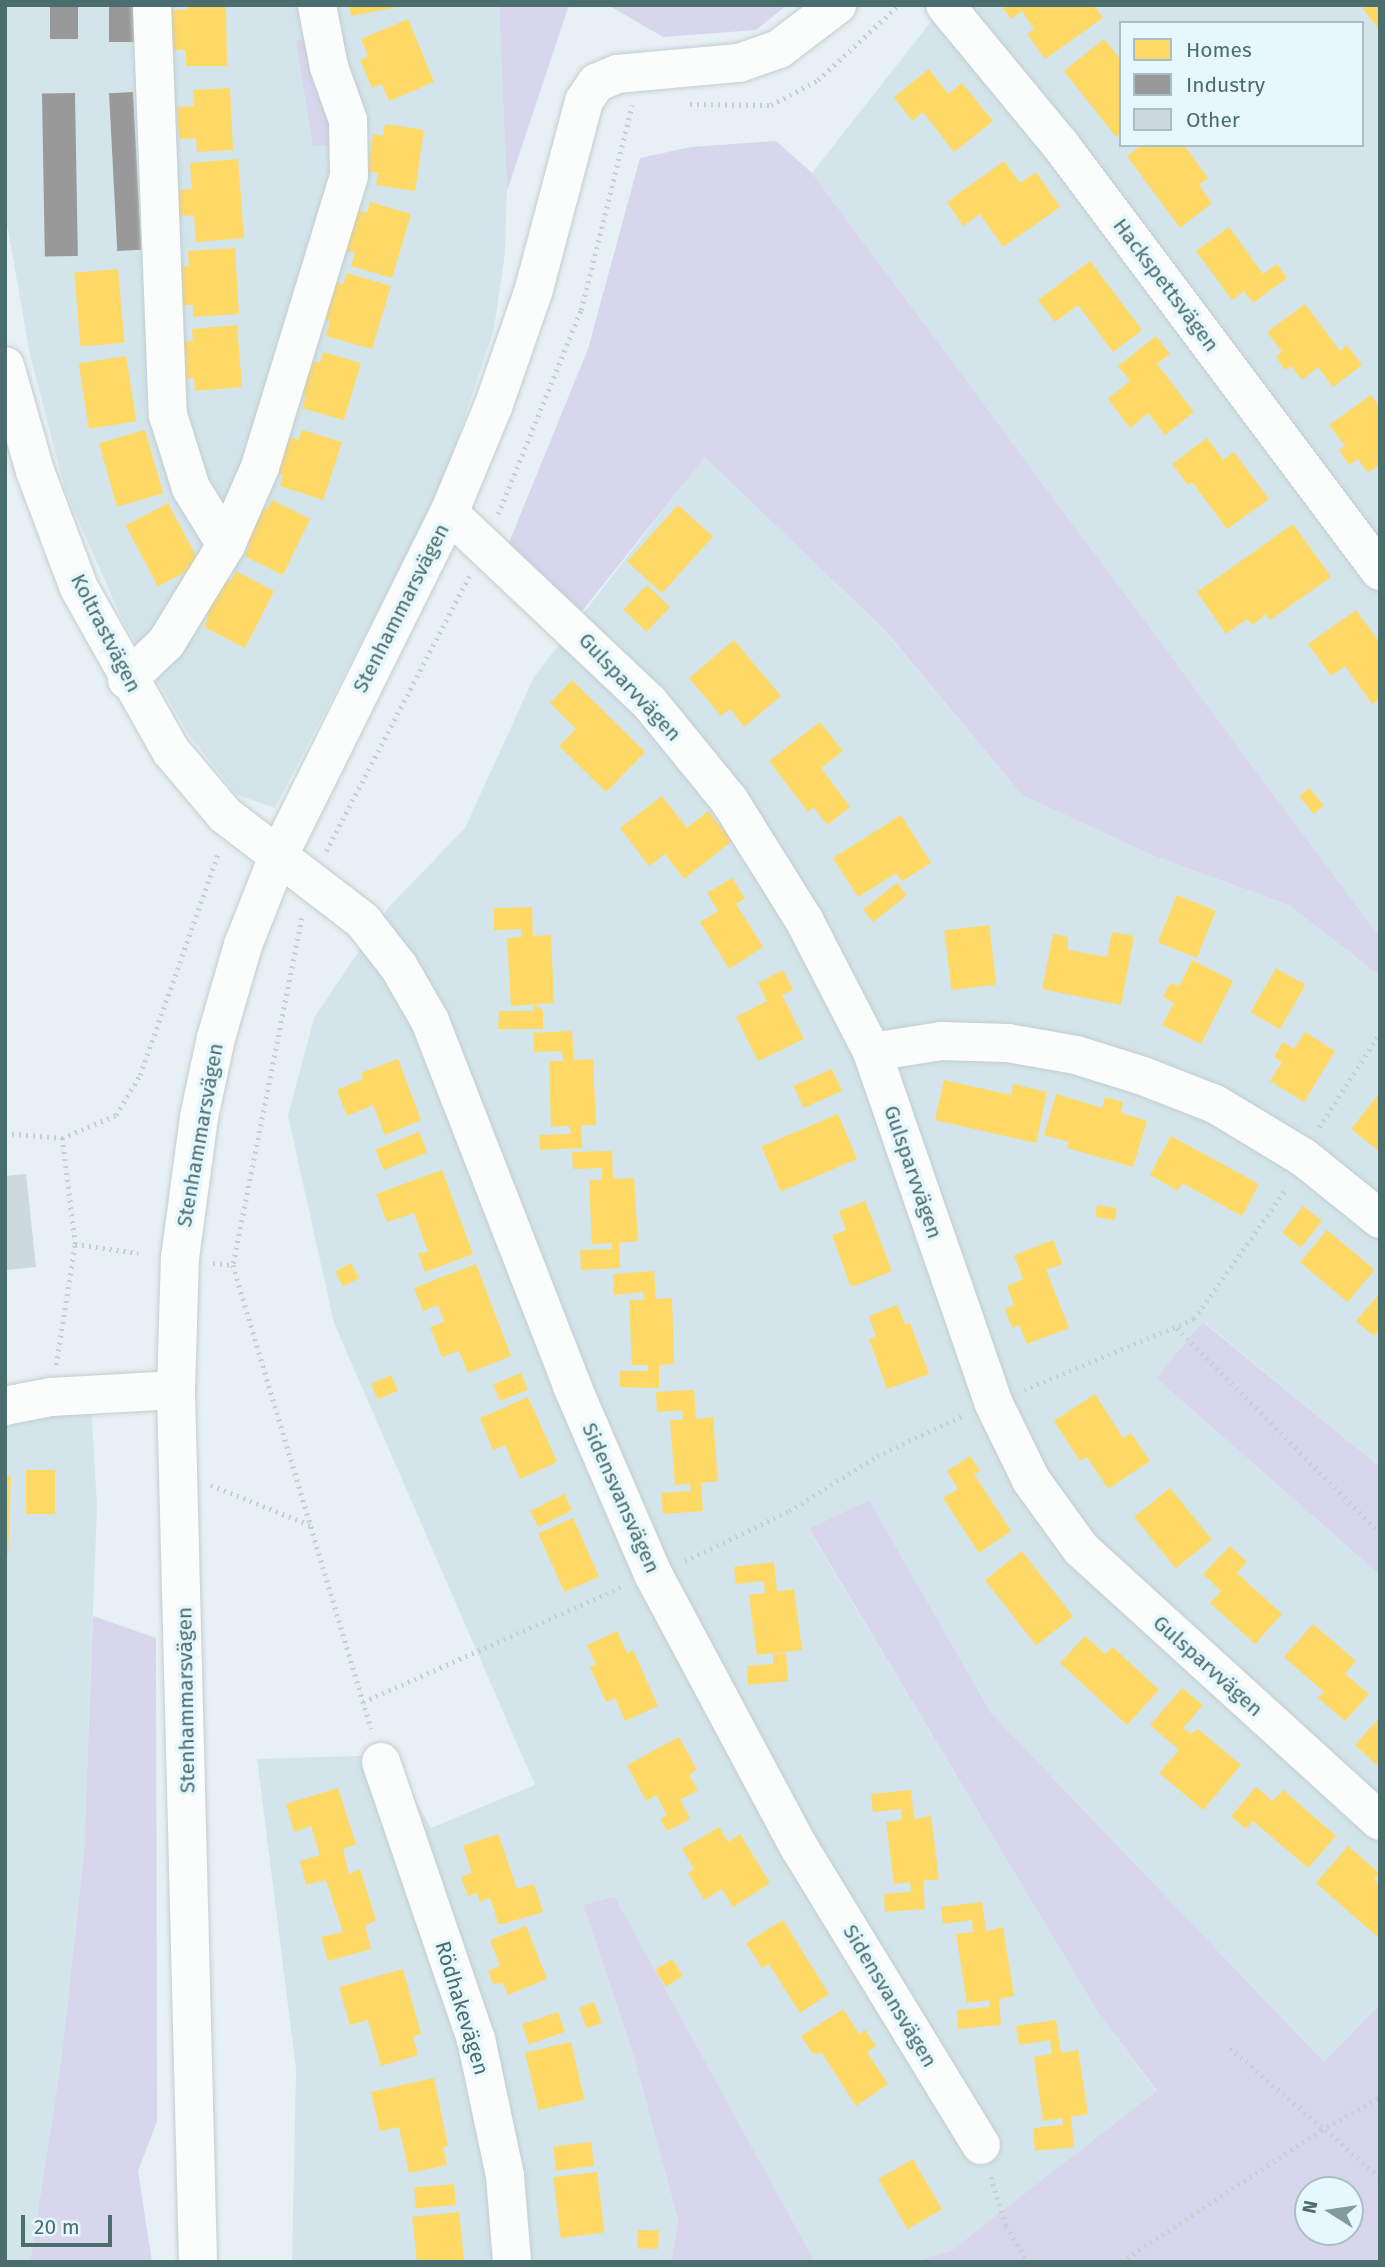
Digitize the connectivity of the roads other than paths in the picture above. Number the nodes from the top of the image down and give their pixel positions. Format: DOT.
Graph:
graph roads {
  1 [pos="152,5"];
  2 [pos="317,5"];
  3 [pos="838,5"];
  4 [pos="945,5"];
  5 [pos="5,366"];
  6 [pos="449,513"];
  7 [pos="226,545"];
  8 [pos="1380,571"];
  9 [pos="127,680"];
  10 [pos="277,859"];
  11 [pos="872,1052"];
  12 [pos="1380,1219"];
  13 [pos="176,1391"];
  14 [pos="5,1406"];
  15 [pos="381,1762"];
  16 [pos="1380,1821"];
  17 [pos="981,2145"];
  18 [pos="198,2262"];
  19 [pos="512,2262"];
  1 -- 7 [label="street"];
  2 -- 7 [label="street"];
  3 -- 6 [label="street, Stenhammarsvägen"];
  4 -- 8 [label="street, Hackspettsvägen"];
  5 -- 9 [label="street, Koltrastvägen"];
  6 -- 10 [label="street, Stenhammarsvägen"];
  6 -- 11 [label="street, Gulsparvvägen"];
  7 -- 9 [label="street"];
  9 -- 10 [label="street, Koltrastvägen"];
  10 -- 13 [label="street, Stenhammarsvägen"];
  10 -- 17 [label="street, Sidensvansvägen"];
  11 -- 12 [label="street"];
  11 -- 16 [label="street, Gulsparvvägen"];
  13 -- 14 [label="street"];
  13 -- 18 [label="street, Stenhammarsvägen"];
  15 -- 19 [label="street, Rödhakevägen"];
}
